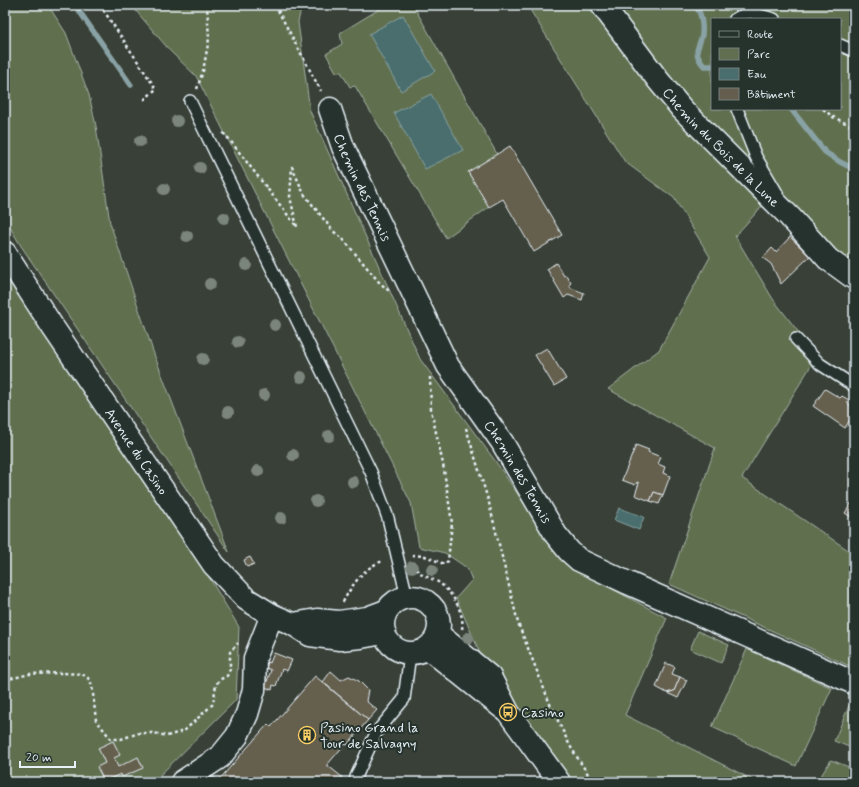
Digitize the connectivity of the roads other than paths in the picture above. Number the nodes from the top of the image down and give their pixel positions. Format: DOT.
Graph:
graph roads {
  1 [pos="602,5"];
  2 [pos="737,18"];
  3 [pos="770,18"];
  4 [pos="841,45"];
  5 [pos="854,51"];
  6 [pos="191,103"];
  7 [pos="330,109"];
  8 [pos="737,110"];
  9 [pos="790,217"];
  10 [pos="5,253"];
  11 [pos="854,278"];
  12 [pos="796,339"];
  13 [pos="854,386"];
  14 [pos="407,597"];
  15 [pos="386,611"];
  16 [pos="272,615"];
  17 [pos="293,624"];
  18 [pos="384,633"];
  19 [pos="425,645"];
  20 [pos="854,683"];
  21 [pos="558,780"];
  22 [pos="182,782"];
  23 [pos="355,782"];
  1 -- 9 [label="street, Chemin du Bois de la Lune"];
  2 -- 3 [label="lane"];
  4 -- 5 [label="lane"];
  6 -- 14 [label="lane"];
  7 -- 20 [label="street, Chemin des Tennis"];
  8 -- 9 [label="lane"];
  9 -- 11 [label="street, Chemin du Bois de la Lune"];
  10 -- 16 [label="street, Avenue du Casino"];
  12 -- 13 [label="lane"];
  14 -- 15 [label="street"];
  14 -- 19 [label="street"];
  15 -- 17 [label="street"];
  15 -- 18 [label="street"];
  16 -- 17 [label="street, Avenue du Casino"];
  16 -- 22 [label="street"];
  17 -- 18 [label="street, Avenue du Casino"];
  18 -- 19 [label="street"];
  19 -- 21 [label="street"];
  19 -- 23 [label="lane"];
}
